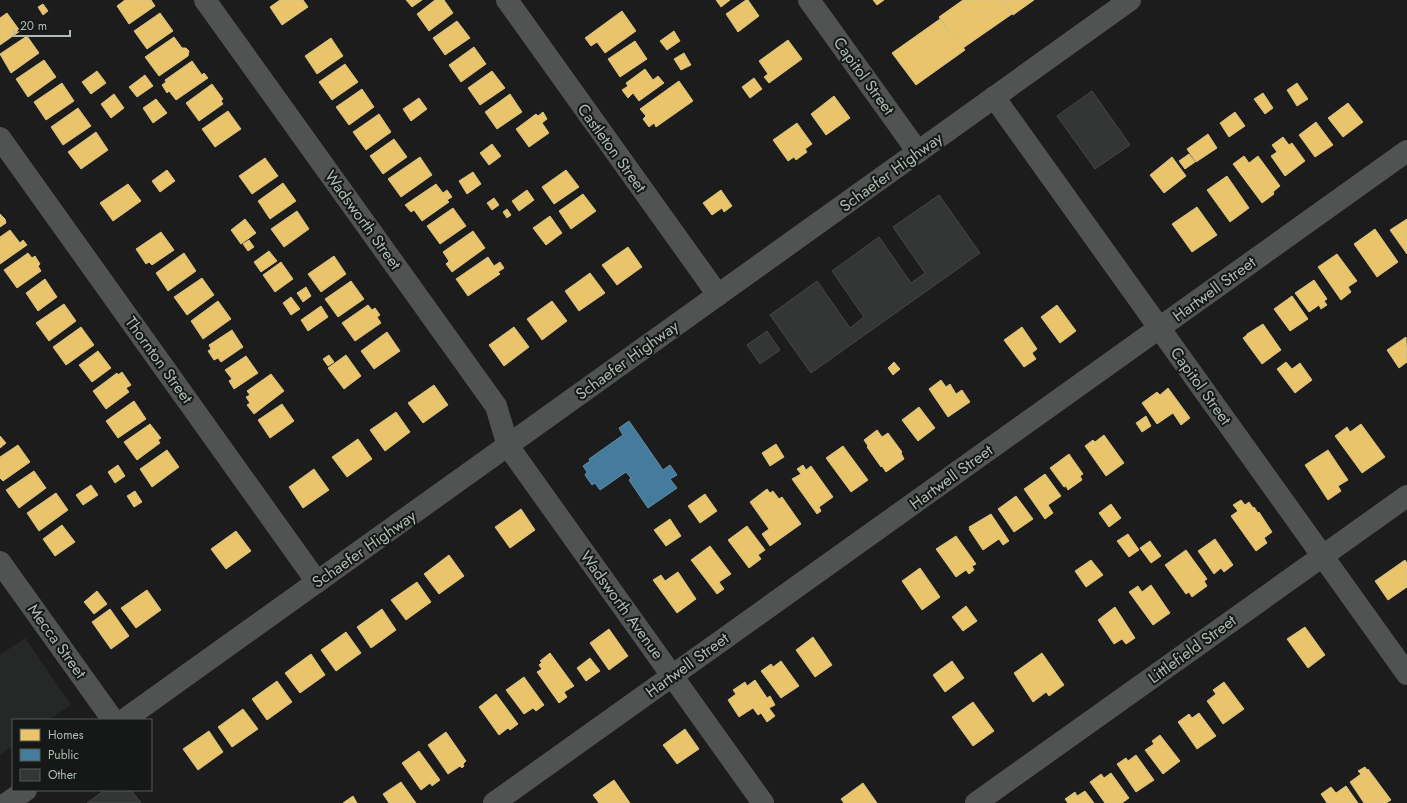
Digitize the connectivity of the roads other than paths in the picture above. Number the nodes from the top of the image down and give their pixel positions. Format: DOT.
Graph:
graph roads {
  1 [pos="205,0"];
  2 [pos="507,0"];
  3 [pos="809,0"];
  4 [pos="1121,3"];
  5 [pos="994,97"];
  6 [pos="0,138"];
  7 [pos="1407,151"];
  8 [pos="918,152"];
  9 [pos="718,295"];
  10 [pos="1160,328"];
  11 [pos="508,446"];
  12 [pos="1407,496"];
  13 [pos="1322,556"];
  14 [pos="0,562"];
  15 [pos="317,582"];
  16 [pos="1407,674"];
  17 [pos="672,676"];
  18 [pos="113,719"];
  19 [pos="125,719"];
  20 [pos="25,791"];
  21 [pos="8,803"];
  22 [pos="494,803"];
  23 [pos="763,803"];
  24 [pos="976,803"];
  1 -- 11 [label="street, Wadsworth Street"];
  2 -- 9 [label="street, Castleton Street"];
  3 -- 8 [label="street, Capitol Street"];
  4 -- 5 [label="street, Schaefer Highway"];
  5 -- 8 [label="street, Schaefer Highway"];
  5 -- 10 [label="street, Capitol Street"];
  6 -- 15 [label="street, Thornton Street"];
  7 -- 10 [label="street, Hartwell Street"];
  8 -- 9 [label="street, Schaefer Highway"];
  9 -- 11 [label="street, Schaefer Highway"];
  10 -- 13 [label="street, Capitol Street"];
  10 -- 17 [label="street, Hartwell Street"];
  11 -- 15 [label="street, Schaefer Highway"];
  11 -- 17 [label="street, Wadsworth Avenue"];
  12 -- 13 [label="street, Littlefield Street"];
  13 -- 16 [label="street, Capitol Street"];
  13 -- 24 [label="street, Littlefield Street"];
  14 -- 18 [label="street, Mecca Street"];
  15 -- 19 [label="street, Schaefer Highway"];
  17 -- 22 [label="street, Hartwell Street"];
  17 -- 23 [label="street, Wadsworth Avenue"];
  20 -- 21 [label="street"];
}
